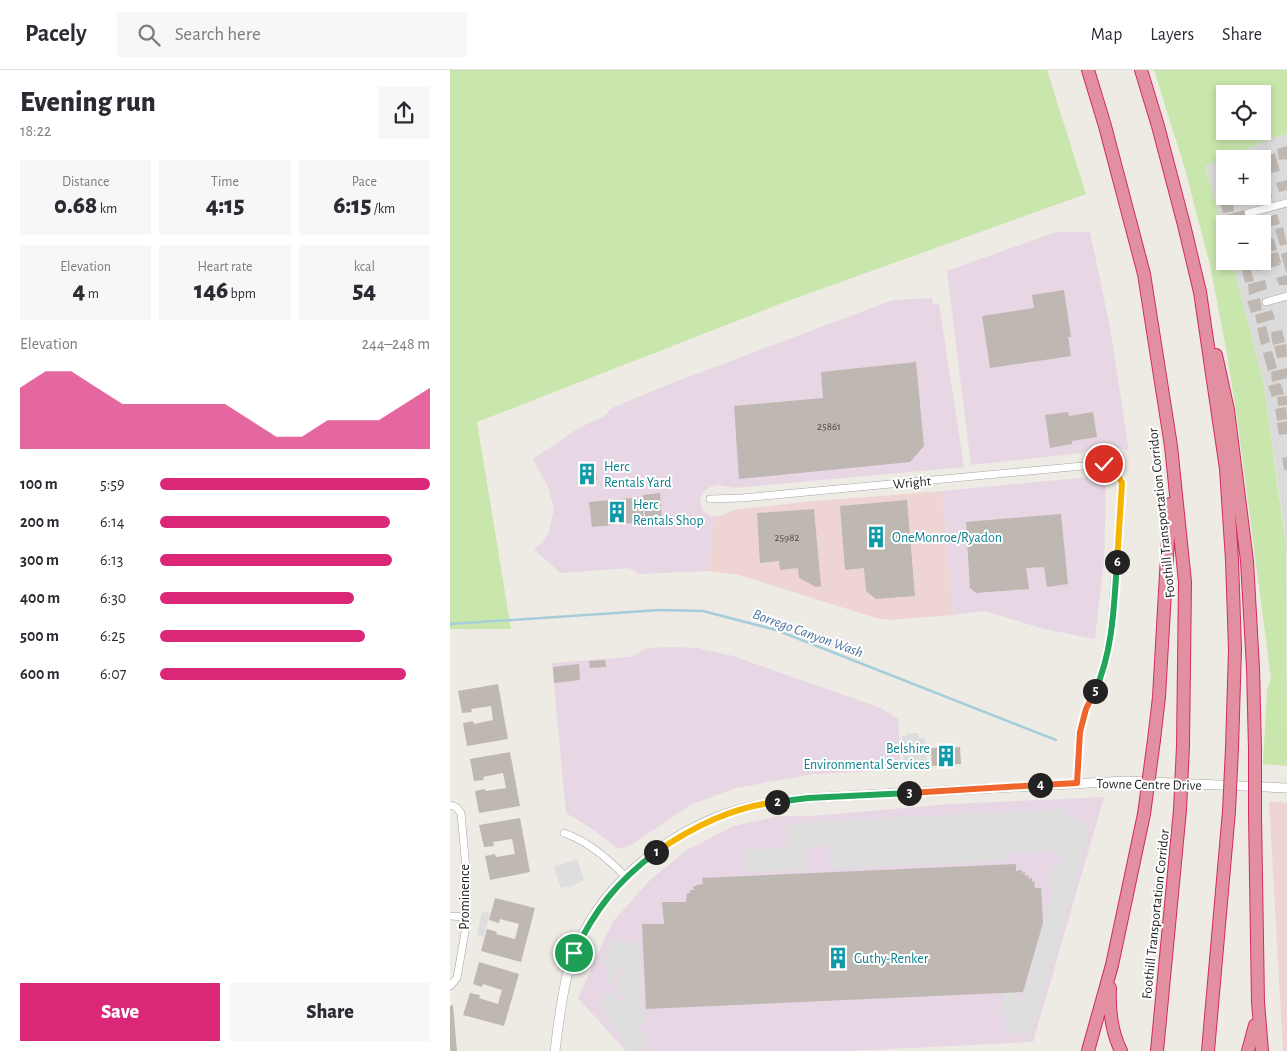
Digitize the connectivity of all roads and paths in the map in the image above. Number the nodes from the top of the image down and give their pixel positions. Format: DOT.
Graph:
graph roads {
  1 [pos="1088,70"];
  2 [pos="1141,70"];
  3 [pos="1287,203"];
  4 [pos="1248,213"];
  5 [pos="1200,292"];
  6 [pos="1287,296"];
  7 [pos="1266,302"];
  8 [pos="1171,446"];
  9 [pos="710,499"];
  10 [pos="1077,783"];
  11 [pos="1287,788"];
  12 [pos="453,806"];
  13 [pos="564,833"];
  14 [pos="626,877"];
  15 [pos="450,916"];
  16 [pos="466,917"];
  17 [pos="1112,966"];
  18 [pos="450,986"];
  19 [pos="1258,1002"];
  20 [pos="555,1051"];
  21 [pos="1088,1051"];
  22 [pos="1121,1051"];
  23 [pos="1157,1051"];
  24 [pos="1208,1051"];
  25 [pos="1248,1051"];
  26 [pos="1262,1051"];
  1 -- 8 [label="highway, Foothill Transportation Corridor"];
  2 -- 5 [label="highway"];
  3 -- 4 [label="street"];
  5 -- 19 [label="highway, bridge"];
  5 -- 24 [label="highway, bridge"];
  6 -- 7 [label="street"];
  8 -- 17 [label="highway, bridge"];
  8 -- 23 [label="highway, Foothill Transportation Corridor, bridge"];
  9 -- 10 [label="street, Wright"];
  10 -- 11 [label="street, Towne Centre Drive"];
  10 -- 14 [label="street, Towne Centre Drive"];
  12 -- 16 [label="street, Prominence"];
  13 -- 14 [label="street"];
  14 -- 20 [label="street, Towne Centre Drive"];
  15 -- 16 [label="street"];
  16 -- 18 [label="street, Prominence"];
  17 -- 21 [label="highway"];
  17 -- 22 [label="highway"];
  19 -- 25 [label="highway"];
  19 -- 26 [label="highway"];
}
